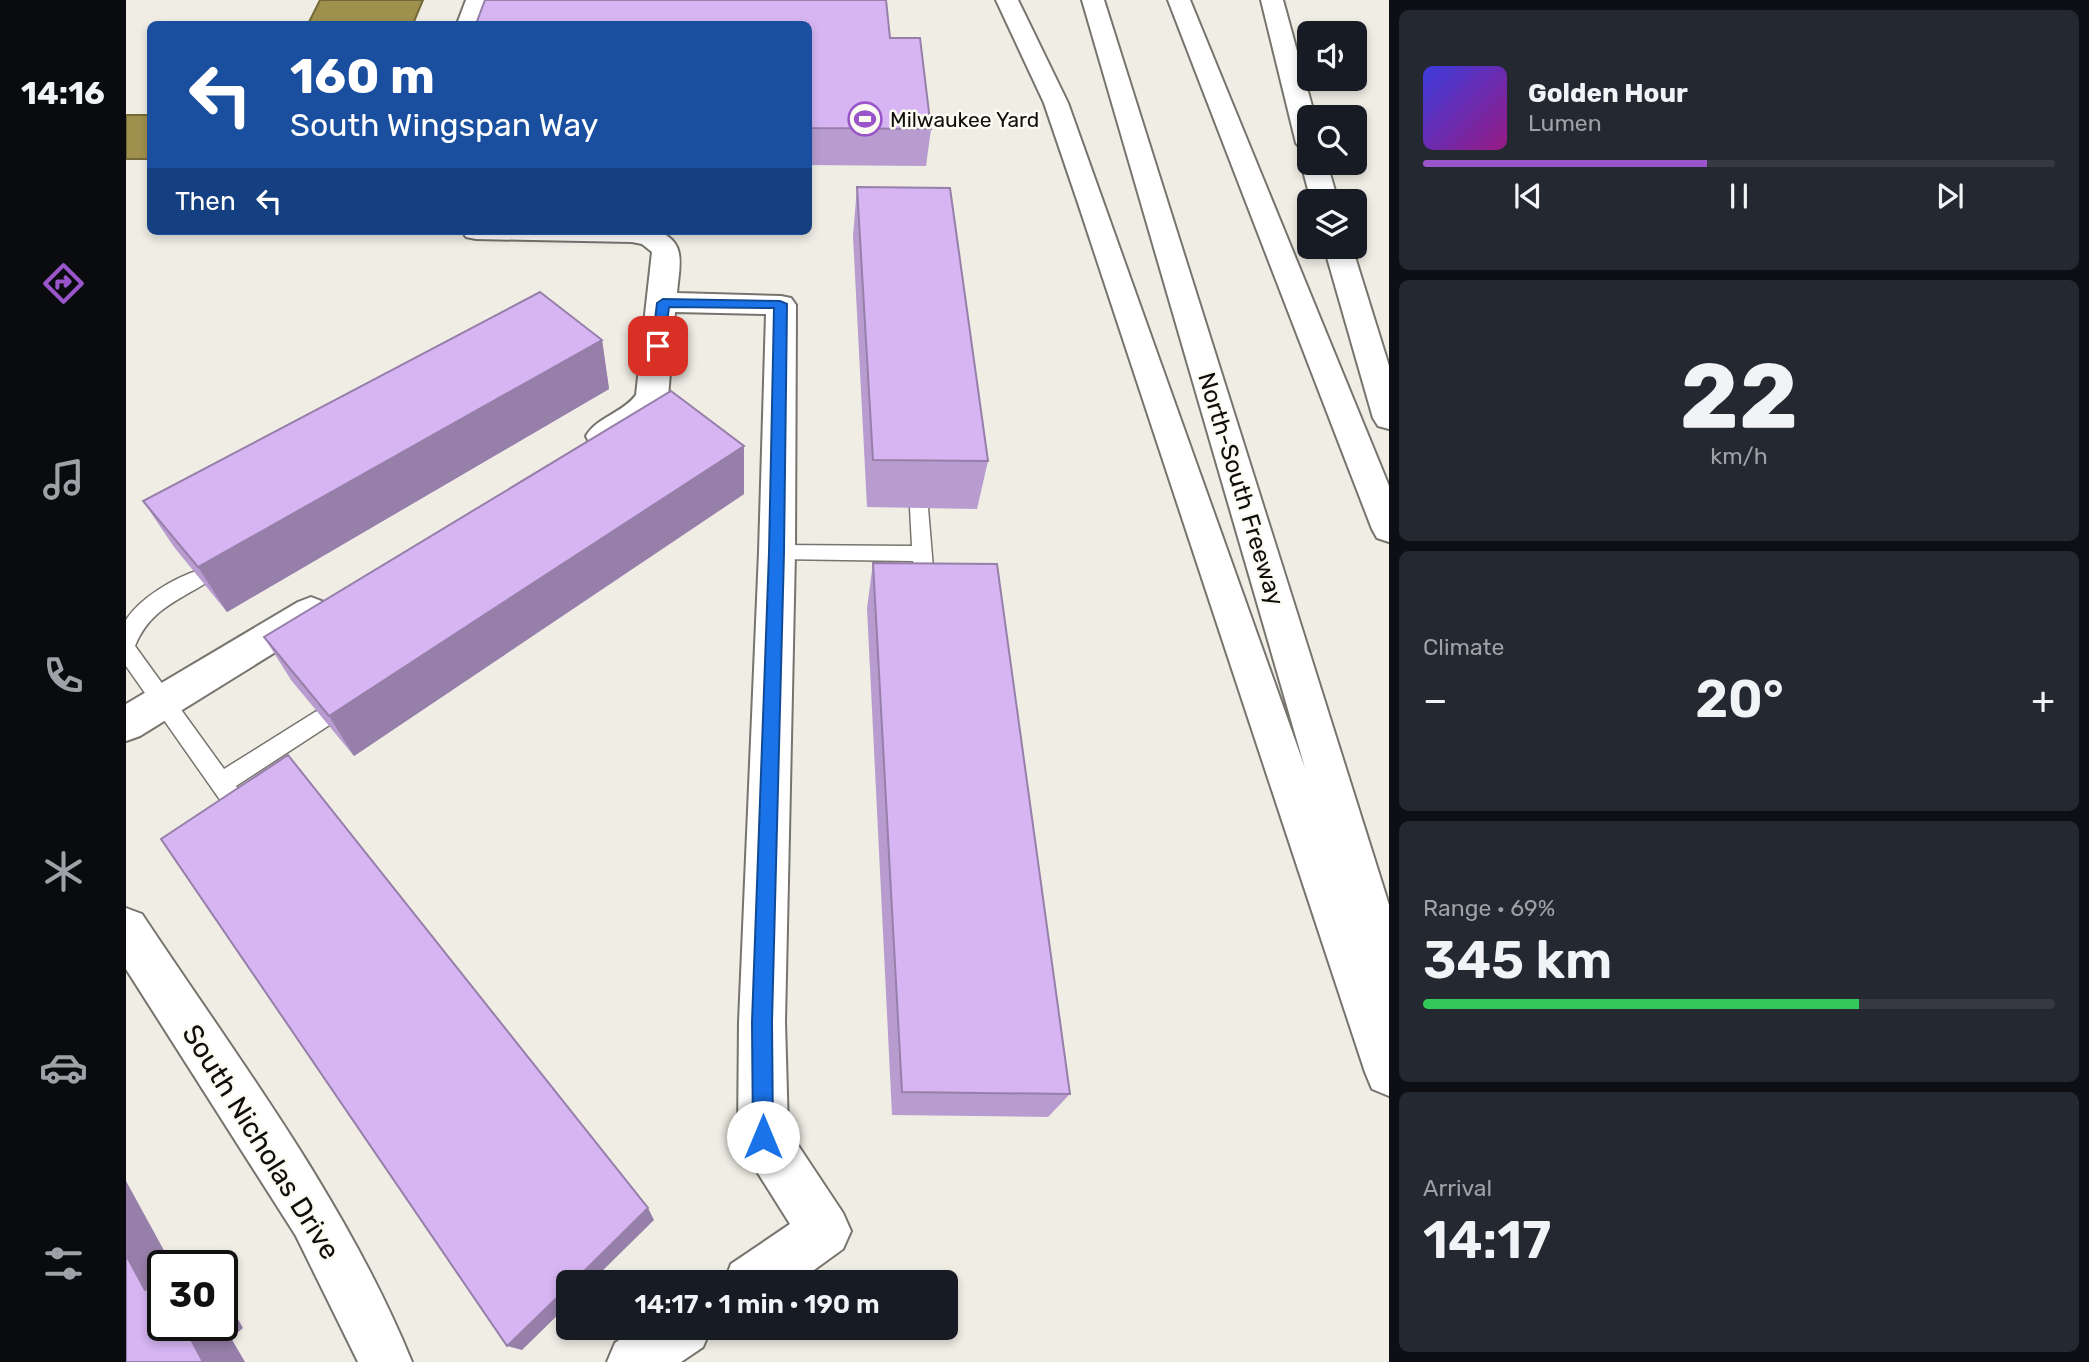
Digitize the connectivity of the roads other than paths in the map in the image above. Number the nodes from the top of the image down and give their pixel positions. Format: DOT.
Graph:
graph roads {
  1 [pos="1007,0"];
  2 [pos="1093,0"];
  3 [pos="1180,0"];
  4 [pos="1272,0"];
  5 [pos="1299,105"];
  6 [pos="638,235"];
  7 [pos="1342,259"];
  8 [pos="663,303"];
  9 [pos="1389,418"];
  10 [pos="572,454"];
  11 [pos="919,508"];
  12 [pos="1389,529"];
  13 [pos="777,552"];
  14 [pos="921,554"];
  15 [pos="199,578"];
  16 [pos="924,581"];
  17 [pos="338,596"];
  18 [pos="126,643"];
  19 [pos="126,650"];
  20 [pos="163,702"];
  21 [pos="323,718"];
  22 [pos="126,724"];
  23 [pos="221,783"];
  24 [pos="250,824"];
  25 [pos="126,929"];
  26 [pos="1389,977"];
  27 [pos="1389,1072"];
  28 [pos="769,1270"];
  29 [pos="666,1340"];
  30 [pos="385,1362"];
  31 [pos="634,1362"];
  1 -- 27 [label="main road"];
  2 -- 26 [label="main road, North-South Freeway"];
  3 -- 12 [label="main road"];
  4 -- 5 [label="main road"];
  6 -- 8 [label="main road"];
  7 -- 9 [label="main road"];
  8 -- 10 [label="main road"];
  8 -- 13 [label="main road"];
  11 -- 14 [label="lane"];
  13 -- 14 [label="lane"];
  13 -- 28 [label="main road"];
  14 -- 16 [label="lane"];
  15 -- 18 [label="lane"];
  17 -- 20 [label="main road"];
  19 -- 20 [label="lane"];
  20 -- 22 [label="main road"];
  20 -- 23 [label="lane"];
  21 -- 23 [label="lane"];
  23 -- 24 [label="lane"];
  25 -- 30 [label="main road, South Nicholas Drive"];
  29 -- 31 [label="main road"];
}
